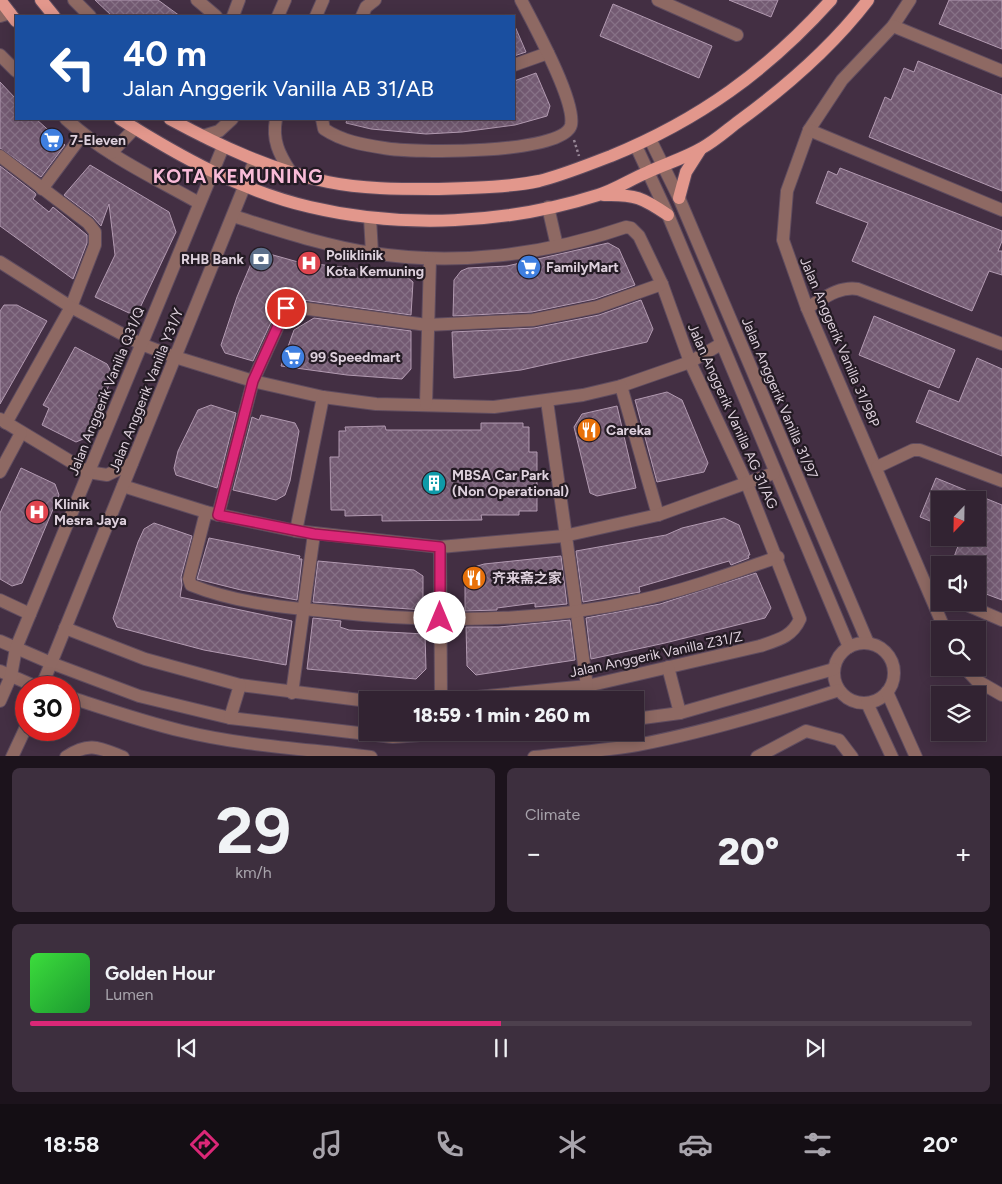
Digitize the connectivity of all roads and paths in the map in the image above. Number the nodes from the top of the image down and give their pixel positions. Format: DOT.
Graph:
graph roads {
  1 [pos="0,0"];
  2 [pos="41,0"];
  3 [pos="74,0"];
  4 [pos="197,0"];
  5 [pos="239,0"];
  6 [pos="285,0"];
  7 [pos="323,0"];
  8 [pos="375,0"];
  9 [pos="521,0"];
  10 [pos="658,0"];
  11 [pos="831,0"];
  12 [pos="868,0"];
  13 [pos="910,0"];
  14 [pos="53,15"];
  15 [pos="89,15"];
  16 [pos="215,15"];
  17 [pos="233,15"];
  18 [pos="278,15"];
  19 [pos="316,15"];
  20 [pos="362,15"];
  21 [pos="9,17"];
  22 [pos="893,26"];
  23 [pos="737,35"];
  24 [pos="548,53"];
  25 [pos="0,55"];
  26 [pos="515,65"];
  27 [pos="15,70"];
  28 [pos="1002,72"];
  29 [pos="67,120"];
  30 [pos="122,120"];
  31 [pos="172,120"];
  32 [pos="231,120"];
  33 [pos="276,120"];
  34 [pos="322,120"];
  35 [pos="135,128"];
  36 [pos="570,128"];
  37 [pos="809,130"];
  38 [pos="83,134"];
  39 [pos="203,136"];
  40 [pos="650,139"];
  41 [pos="636,146"];
  42 [pos="222,147"];
  43 [pos="702,148"];
  44 [pos="110,153"];
  45 [pos="0,156"];
  46 [pos="255,160"];
  47 [pos="664,165"];
  48 [pos="582,167"];
  49 [pos="290,171"];
  50 [pos="212,172"];
  51 [pos="648,172"];
  52 [pos="245,185"];
  53 [pos="42,189"];
  54 [pos="599,195"];
  55 [pos="679,198"];
  56 [pos="199,203"];
  57 [pos="548,207"];
  58 [pos="1002,210"];
  59 [pos="668,215"];
  60 [pos="233,216"];
  61 [pos="370,218"];
  62 [pos="557,246"];
  63 [pos="372,253"];
  64 [pos="430,259"];
  65 [pos="2,269"];
  66 [pos="662,284"];
  67 [pos="71,308"];
  68 [pos="807,308"];
  69 [pos="427,325"];
  70 [pos="141,344"];
  71 [pos="721,344"];
  72 [pos="1002,344"];
  73 [pos="175,357"];
  74 [pos="690,362"];
  75 [pos="253,381"];
  76 [pos="621,386"];
  77 [pos="323,397"];
  78 [pos="547,401"];
  79 [pos="426,404"];
  80 [pos="3,421"];
  81 [pos="21,433"];
  82 [pos="132,463"];
  83 [pos="876,467"];
  84 [pos="0,472"];
  85 [pos="88,472"];
  86 [pos="774,473"];
  87 [pos="1002,481"];
  88 [pos="747,484"];
  89 [pos="123,486"];
  90 [pos="212,514"];
  91 [pos="658,515"];
  92 [pos="296,531"];
  93 [pos="314,534"];
  94 [pos="564,536"];
  95 [pos="440,547"];
  96 [pos="778,557"];
  97 [pos="931,588"];
  98 [pos="0,600"];
  99 [pos="302,609"];
  100 [pos="981,611"];
  101 [pos="575,612"];
  102 [pos="30,614"];
  103 [pos="440,618"];
  104 [pos="800,619"];
  105 [pos="1002,620"];
  106 [pos="65,628"];
  107 [pos="0,641"];
  108 [pos="868,643"];
  109 [pos="849,647"];
  110 [pos="16,648"];
  111 [pos="51,664"];
  112 [pos="668,667"];
  113 [pos="834,669"];
  114 [pos="6,674"];
  115 [pos="46,676"];
  116 [pos="972,676"];
  117 [pos="240,685"];
  118 [pos="587,686"];
  119 [pos="839,690"];
  120 [pos="441,691"];
  121 [pos="537,691"];
  122 [pos="887,692"];
  123 [pos="292,693"];
  124 [pos="1002,696"];
  125 [pos="80,700"];
  126 [pos="359,700"];
  127 [pos="0,701"];
  128 [pos="867,703"];
  129 [pos="680,713"];
  130 [pos="230,718"];
  131 [pos="644,718"];
  132 [pos="359,733"];
  133 [pos="19,741"];
  134 [pos="12,756"];
  135 [pos="66,756"];
  136 [pos="123,756"];
  137 [pos="371,756"];
  138 [pos="534,756"];
  139 [pos="757,756"];
  140 [pos="851,756"];
  141 [pos="892,756"];
  142 [pos="916,756"];
  1 -- 21 [label="main road"];
  2 -- 14 [label="main road"];
  3 -- 15 [label="street"];
  4 -- 16 [label="street"];
  5 -- 17 [label="street"];
  6 -- 18 [label="street"];
  7 -- 19 [label="street"];
  8 -- 20 [label="street"];
  9 -- 24 [label="street"];
  10 -- 23 [label="street"];
  11 -- 40 [label="main road"];
  12 -- 43 [label="main road"];
  13 -- 22 [label="street, Jalan Anggerik Vanilla 31/98P"];
  22 -- 28 [label="street"];
  22 -- 37 [label="street, Jalan Anggerik Vanilla 31/98P"];
  24 -- 26 [label="street"];
  24 -- 36 [label="street"];
  25 -- 27 [label="street"];
  29 -- 38 [label="street"];
  30 -- 35 [label="main road"];
  31 -- 39 [label="main road"];
  32 -- 39 [label="street"];
  33 -- 49 [label="street"];
  34 -- 36 [label="street"];
  35 -- 44 [label="street"];
  35 -- 50 [label="main road"];
  36 -- 48 [label="path"];
  37 -- 58 [label="street"];
  37 -- 68 [label="street, Jalan Anggerik Vanilla 31/98P"];
  38 -- 44 [label="street"];
  38 -- 53 [label="street"];
  39 -- 42 [label="main road"];
  40 -- 41 [label="main road"];
  40 -- 47 [label="street, Jalan Anggerik Vanilla 31/97"];
  41 -- 48 [label="main road"];
  41 -- 51 [label="street"];
  42 -- 46 [label="main road"];
  42 -- 50 [label="street, Jalan Anggerik Vanilla Q31/Q"];
  43 -- 47 [label="main road"];
  43 -- 55 [label="main road"];
  44 -- 56 [label="street"];
  45 -- 53 [label="street"];
  46 -- 49 [label="main road"];
  46 -- 52 [label="street, Jalan Anggerik Vanilla Y31/Y"];
  47 -- 51 [label="main road"];
  47 -- 55 [label="street, Jalan Anggerik Vanilla 31/97"];
  48 -- 49 [label="main road"];
  50 -- 52 [label="main road"];
  50 -- 56 [label="street, Jalan Anggerik Vanilla Q31/Q"];
  51 -- 54 [label="main road"];
  51 -- 59 [label="street"];
  52 -- 60 [label="street, Jalan Anggerik Vanilla Y31/Y"];
  52 -- 61 [label="main road"];
  53 -- 67 [label="street"];
  54 -- 57 [label="main road"];
  54 -- 59 [label="main road"];
  55 -- 108 [label="street, Jalan Anggerik Vanilla 31/97"];
  56 -- 70 [label="street, Jalan Anggerik Vanilla Q31/Q"];
  57 -- 61 [label="main road"];
  57 -- 62 [label="street"];
  59 -- 71 [label="street"];
  60 -- 63 [label="street"];
  60 -- 73 [label="street, Jalan Anggerik Vanilla Y31/Y"];
  61 -- 63 [label="street"];
  62 -- 64 [label="street"];
  62 -- 66 [label="street, Jalan Anggerik Vanilla AG 31/AG"];
  63 -- 64 [label="street"];
  64 -- 69 [label="street"];
  65 -- 67 [label="street"];
  66 -- 69 [label="street"];
  66 -- 74 [label="street, Jalan Anggerik Vanilla AG 31/AG"];
  67 -- 70 [label="street"];
  67 -- 80 [label="street"];
  68 -- 72 [label="street"];
  68 -- 83 [label="street, Jalan Anggerik Vanilla 31/98P"];
  69 -- 75 [label="street"];
  69 -- 79 [label="street"];
  70 -- 73 [label="street"];
  70 -- 85 [label="street, Jalan Anggerik Vanilla Q31/Q"];
  71 -- 74 [label="street"];
  71 -- 86 [label="street"];
  73 -- 75 [label="street"];
  73 -- 82 [label="street, Jalan Anggerik Vanilla Y31/Y"];
  74 -- 76 [label="street"];
  74 -- 88 [label="street, Jalan Anggerik Vanilla AG 31/AG"];
  75 -- 77 [label="street"];
  75 -- 90 [label="street"];
  76 -- 78 [label="street"];
  76 -- 91 [label="street"];
  77 -- 79 [label="street"];
  77 -- 92 [label="street"];
  78 -- 79 [label="street"];
  78 -- 94 [label="street"];
  80 -- 81 [label="street"];
  81 -- 84 [label="street"];
  81 -- 85 [label="street"];
  82 -- 85 [label="street"];
  82 -- 89 [label="street, Jalan Anggerik Vanilla Y31/Y"];
  83 -- 87 [label="street"];
  83 -- 97 [label="street, Jalan Anggerik Vanilla 31/98P"];
  85 -- 102 [label="street, Jalan Anggerik Vanilla Q31/Q"];
  86 -- 88 [label="street"];
  86 -- 109 [label="street"];
  88 -- 91 [label="street"];
  88 -- 96 [label="street, Jalan Anggerik Vanilla AG 31/AG"];
  89 -- 90 [label="street"];
  89 -- 106 [label="street, Jalan Anggerik Vanilla Y31/Y"];
  90 -- 92 [label="street"];
  90 -- 99 [label="street"];
  91 -- 94 [label="street"];
  92 -- 93 [label="street"];
  93 -- 95 [label="street"];
  93 -- 99 [label="street"];
  94 -- 95 [label="street"];
  94 -- 101 [label="street"];
  95 -- 103 [label="street"];
  96 -- 101 [label="street"];
  96 -- 104 [label="street, Jalan Anggerik Vanilla AG 31/AG"];
  98 -- 102 [label="street"];
  99 -- 103 [label="street"];
  99 -- 123 [label="street"];
  100 -- 105 [label="street"];
  101 -- 103 [label="street"];
  101 -- 118 [label="street"];
  102 -- 110 [label="street, Jalan Anggerik Vanilla Q31/Q"];
  103 -- 120 [label="street"];
  104 -- 112 [label="street, Jalan Anggerik Vanilla Z31/Z"];
  106 -- 111 [label="street, Jalan Anggerik Vanilla Y31/Y"];
  106 -- 117 [label="street"];
  107 -- 110 [label="street"];
  108 -- 109 [label="street"];
  108 -- 122 [label="street"];
  109 -- 113 [label="street"];
  110 -- 111 [label="street"];
  110 -- 114 [label="street, Jalan Anggerik Vanilla Q31/Q"];
  111 -- 115 [label="street, Jalan Anggerik Vanilla Y31/Y"];
  111 -- 130 [label="street"];
  112 -- 118 [label="street, Jalan Anggerik Vanilla Z31/Z"];
  112 -- 129 [label="street"];
  113 -- 119 [label="street"];
  113 -- 129 [label="street"];
  114 -- 127 [label="street, Jalan Anggerik Vanilla Q31/Q"];
  116 -- 124 [label="street"];
  117 -- 123 [label="street"];
  117 -- 130 [label="street"];
  118 -- 121 [label="street, Jalan Anggerik Vanilla Z31/Z"];
  119 -- 128 [label="street"];
  119 -- 138 [label="street"];
  122 -- 128 [label="street"];
  122 -- 142 [label="street"];
  123 -- 126 [label="street"];
  125 -- 137 [label="street"];
  128 -- 141 [label="street"];
  129 -- 131 [label="street"];
  130 -- 132 [label="street"];
  133 -- 134 [label="street"];
  135 -- 136 [label="street"];
  139 -- 140 [label="street"];
}
